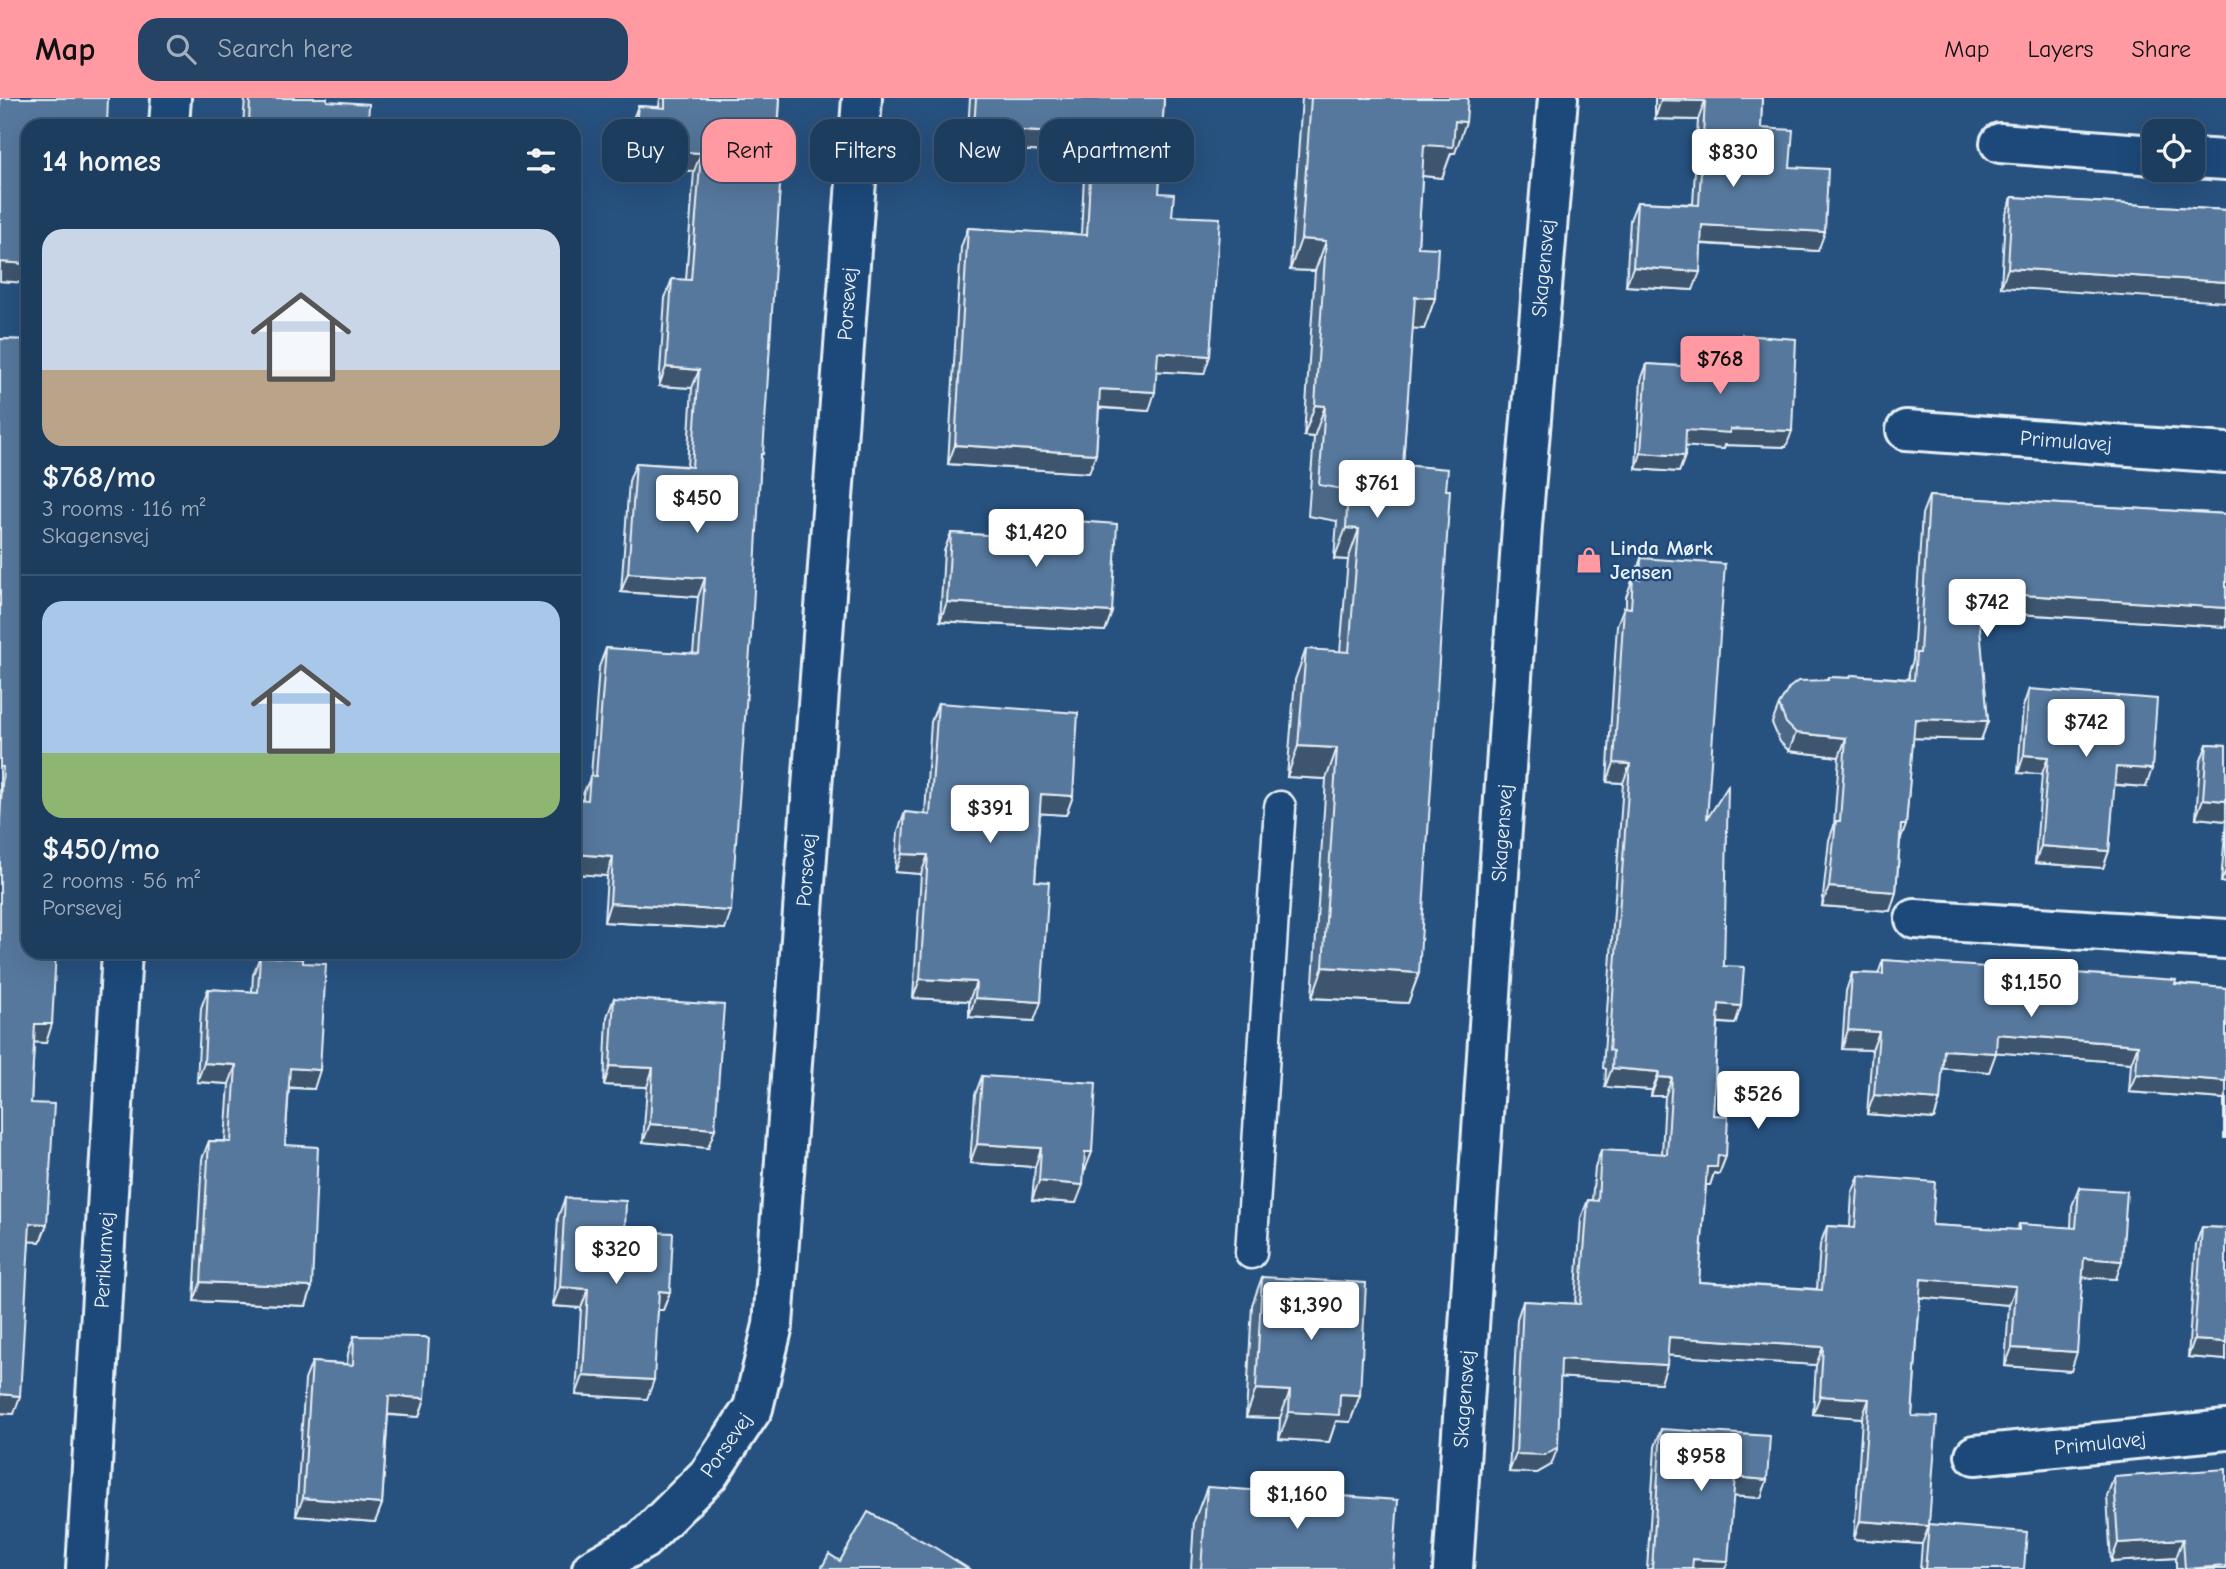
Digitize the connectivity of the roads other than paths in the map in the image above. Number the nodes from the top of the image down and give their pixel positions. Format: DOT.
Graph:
graph roads {
  1 [pos="171,98"];
  2 [pos="862,98"];
  3 [pos="1558,98"];
  4 [pos="170,119"];
  5 [pos="2000,143"];
  6 [pos="2142,154"];
  7 [pos="2205,159"];
  8 [pos="2226,160"];
  9 [pos="1906,430"];
  10 [pos="2226,453"];
  11 [pos="1280,807"];
  12 [pos="1915,919"];
  13 [pos="2226,939"];
  14 [pos="122,959"];
  15 [pos="1251,1253"];
  16 [pos="2226,1430"];
  17 [pos="1975,1455"];
  18 [pos="86,1569"];
  19 [pos="592,1569"];
  20 [pos="1453,1569"];
  1 -- 4 [label="street"];
  2 -- 19 [label="street, Porsevej"];
  3 -- 20 [label="street, Skagensvej"];
  5 -- 6 [label="street"];
  7 -- 8 [label="street"];
  9 -- 10 [label="street, Primulavej"];
  11 -- 15 [label="lane"];
  12 -- 13 [label="street"];
  14 -- 18 [label="street, Perikumvej"];
  16 -- 17 [label="street, Primulavej"];
}
